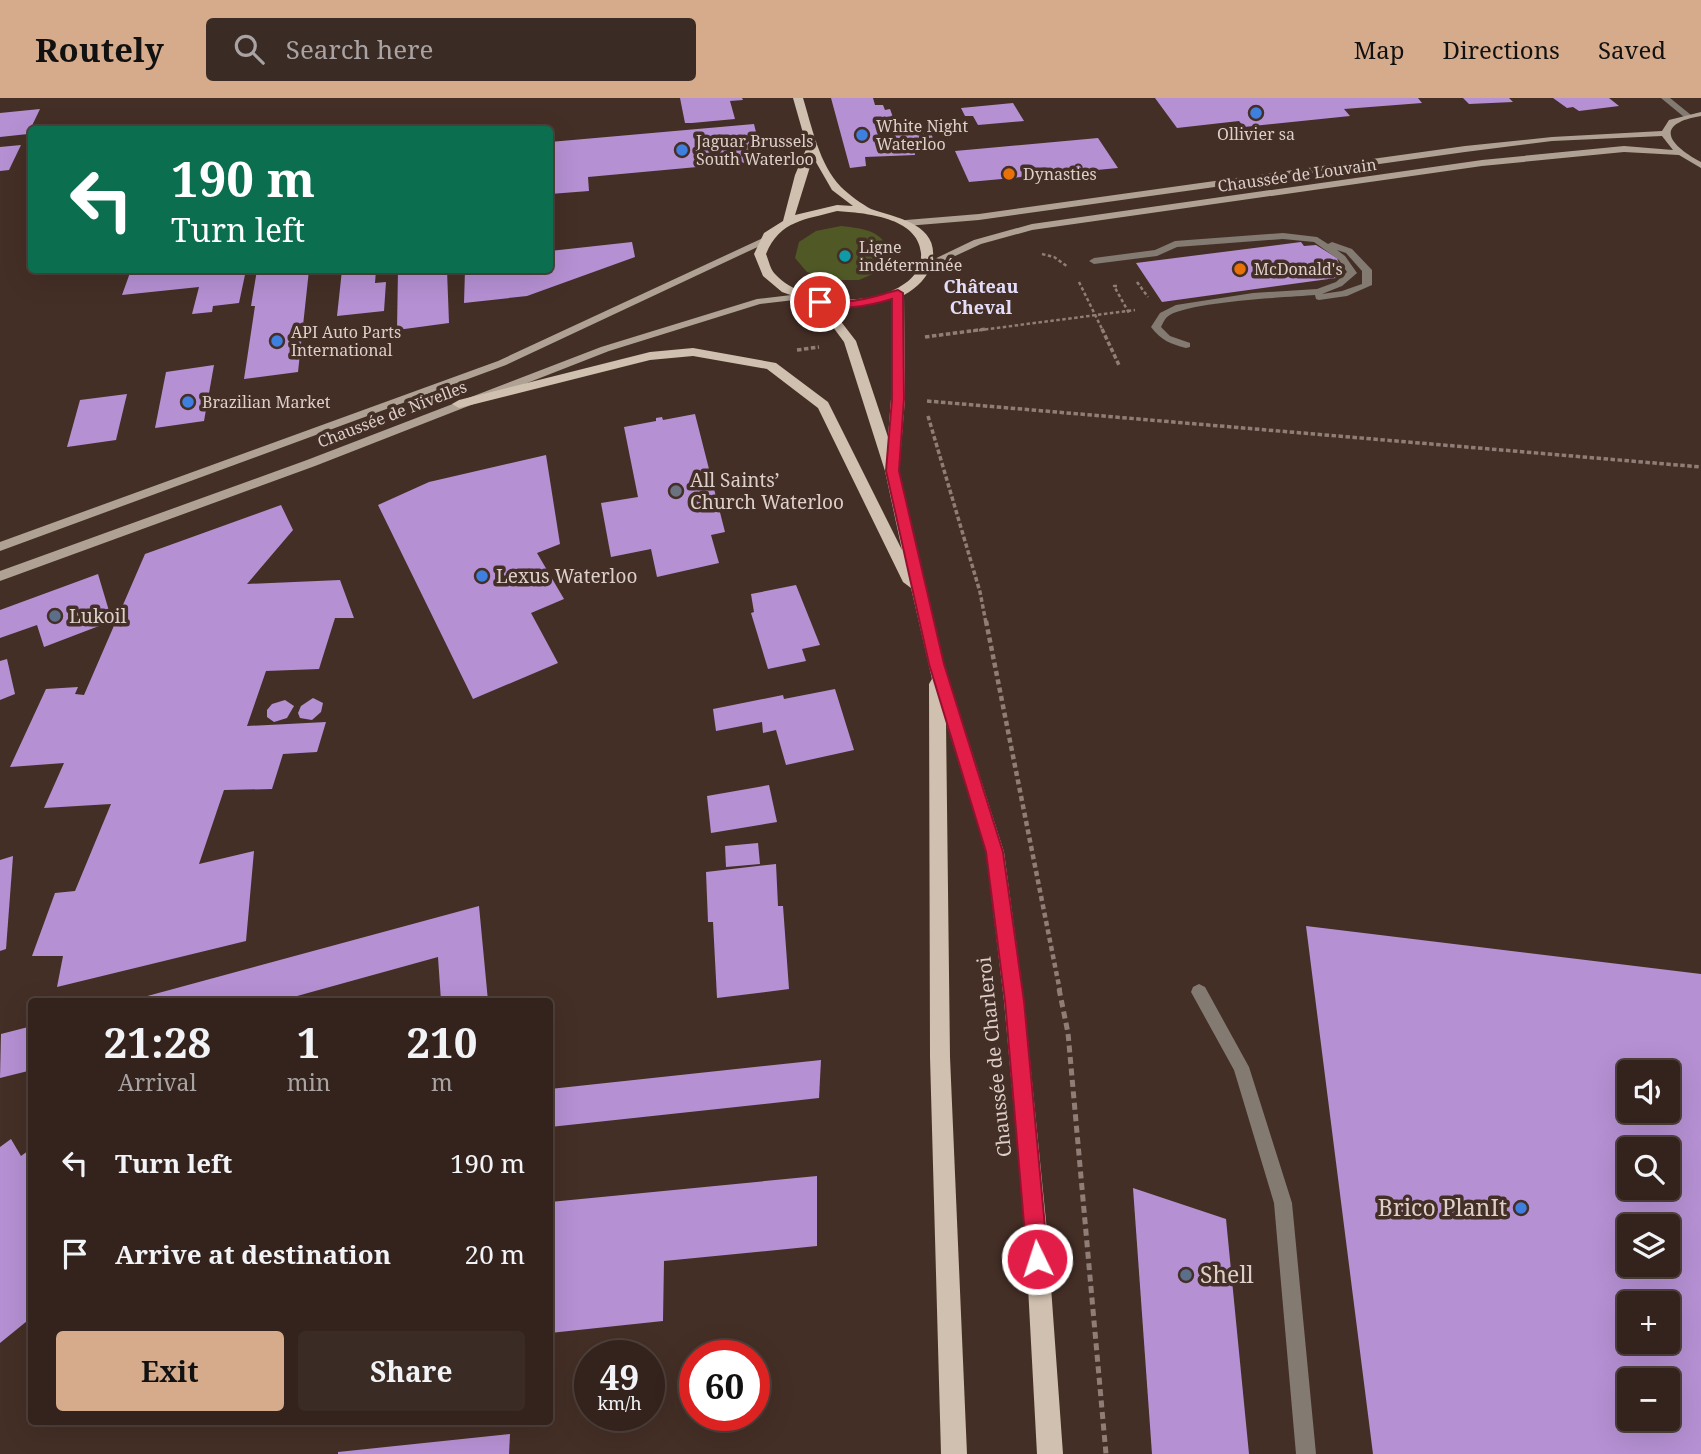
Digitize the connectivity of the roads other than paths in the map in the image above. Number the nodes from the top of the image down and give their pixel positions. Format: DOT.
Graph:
graph roads {
  1 [pos="798,98"];
  2 [pos="1665,98"];
  3 [pos="1701,114"];
  4 [pos="1687,116"];
  5 [pos="1664,133"];
  6 [pos="812,147"];
  7 [pos="1678,153"];
  8 [pos="1701,166"];
  9 [pos="864,209"];
  10 [pos="788,220"];
  11 [pos="906,223"];
  12 [pos="1317,240"];
  13 [pos="763,241"];
  14 [pos="1094,261"];
  15 [pos="927,266"];
  16 [pos="898,293"];
  17 [pos="1269,295"];
  18 [pos="800,297"];
  19 [pos="820,302"];
  20 [pos="1186,345"];
  21 [pos="459,404"];
  22 [pos="892,471"];
  23 [pos="0,547"];
  24 [pos="0,576"];
  25 [pos="922,604"];
  26 [pos="936,664"];
  27 [pos="1199,992"];
  28 [pos="954,1454"];
  29 [pos="1050,1454"];
  30 [pos="1306,1454"];
  1 -- 6 [label="main road"];
  2 -- 4 [label="street"];
  3 -- 4 [label="main road"];
  4 -- 5 [label="main road"];
  5 -- 7 [label="main road"];
  5 -- 11 [label="main road, Chaussée de Louvain"];
  6 -- 9 [label="main road"];
  6 -- 10 [label="main road"];
  7 -- 8 [label="main road"];
  7 -- 15 [label="main road, Chaussée de Louvain"];
  9 -- 10 [label="main road"];
  9 -- 11 [label="main road"];
  10 -- 13 [label="main road"];
  11 -- 15 [label="main road"];
  12 -- 14 [label="street"];
  12 -- 17 [label="street"];
  12 -- 17 [label="street"];
  13 -- 18 [label="main road"];
  13 -- 23 [label="main road, Chaussée de Nivelles"];
  15 -- 16 [label="main road"];
  16 -- 19 [label="main road"];
  16 -- 22 [label="main road, Chaussée de Charleroi"];
  17 -- 20 [label="street"];
  18 -- 19 [label="main road"];
  18 -- 21 [label="main road, Chaussée de Nivelles"];
  19 -- 22 [label="main road, Chaussée de Charleroi"];
  21 -- 24 [label="main road, Chaussée de Nivelles"];
  21 -- 25 [label="main road"];
  22 -- 25 [label="main road, Chaussée de Charleroi"];
  25 -- 26 [label="main road, Chaussée de Charleroi"];
  26 -- 28 [label="main road, Chaussée de Charleroi"];
  26 -- 29 [label="main road, Chaussée de Charleroi"];
  27 -- 30 [label="street"];
}
